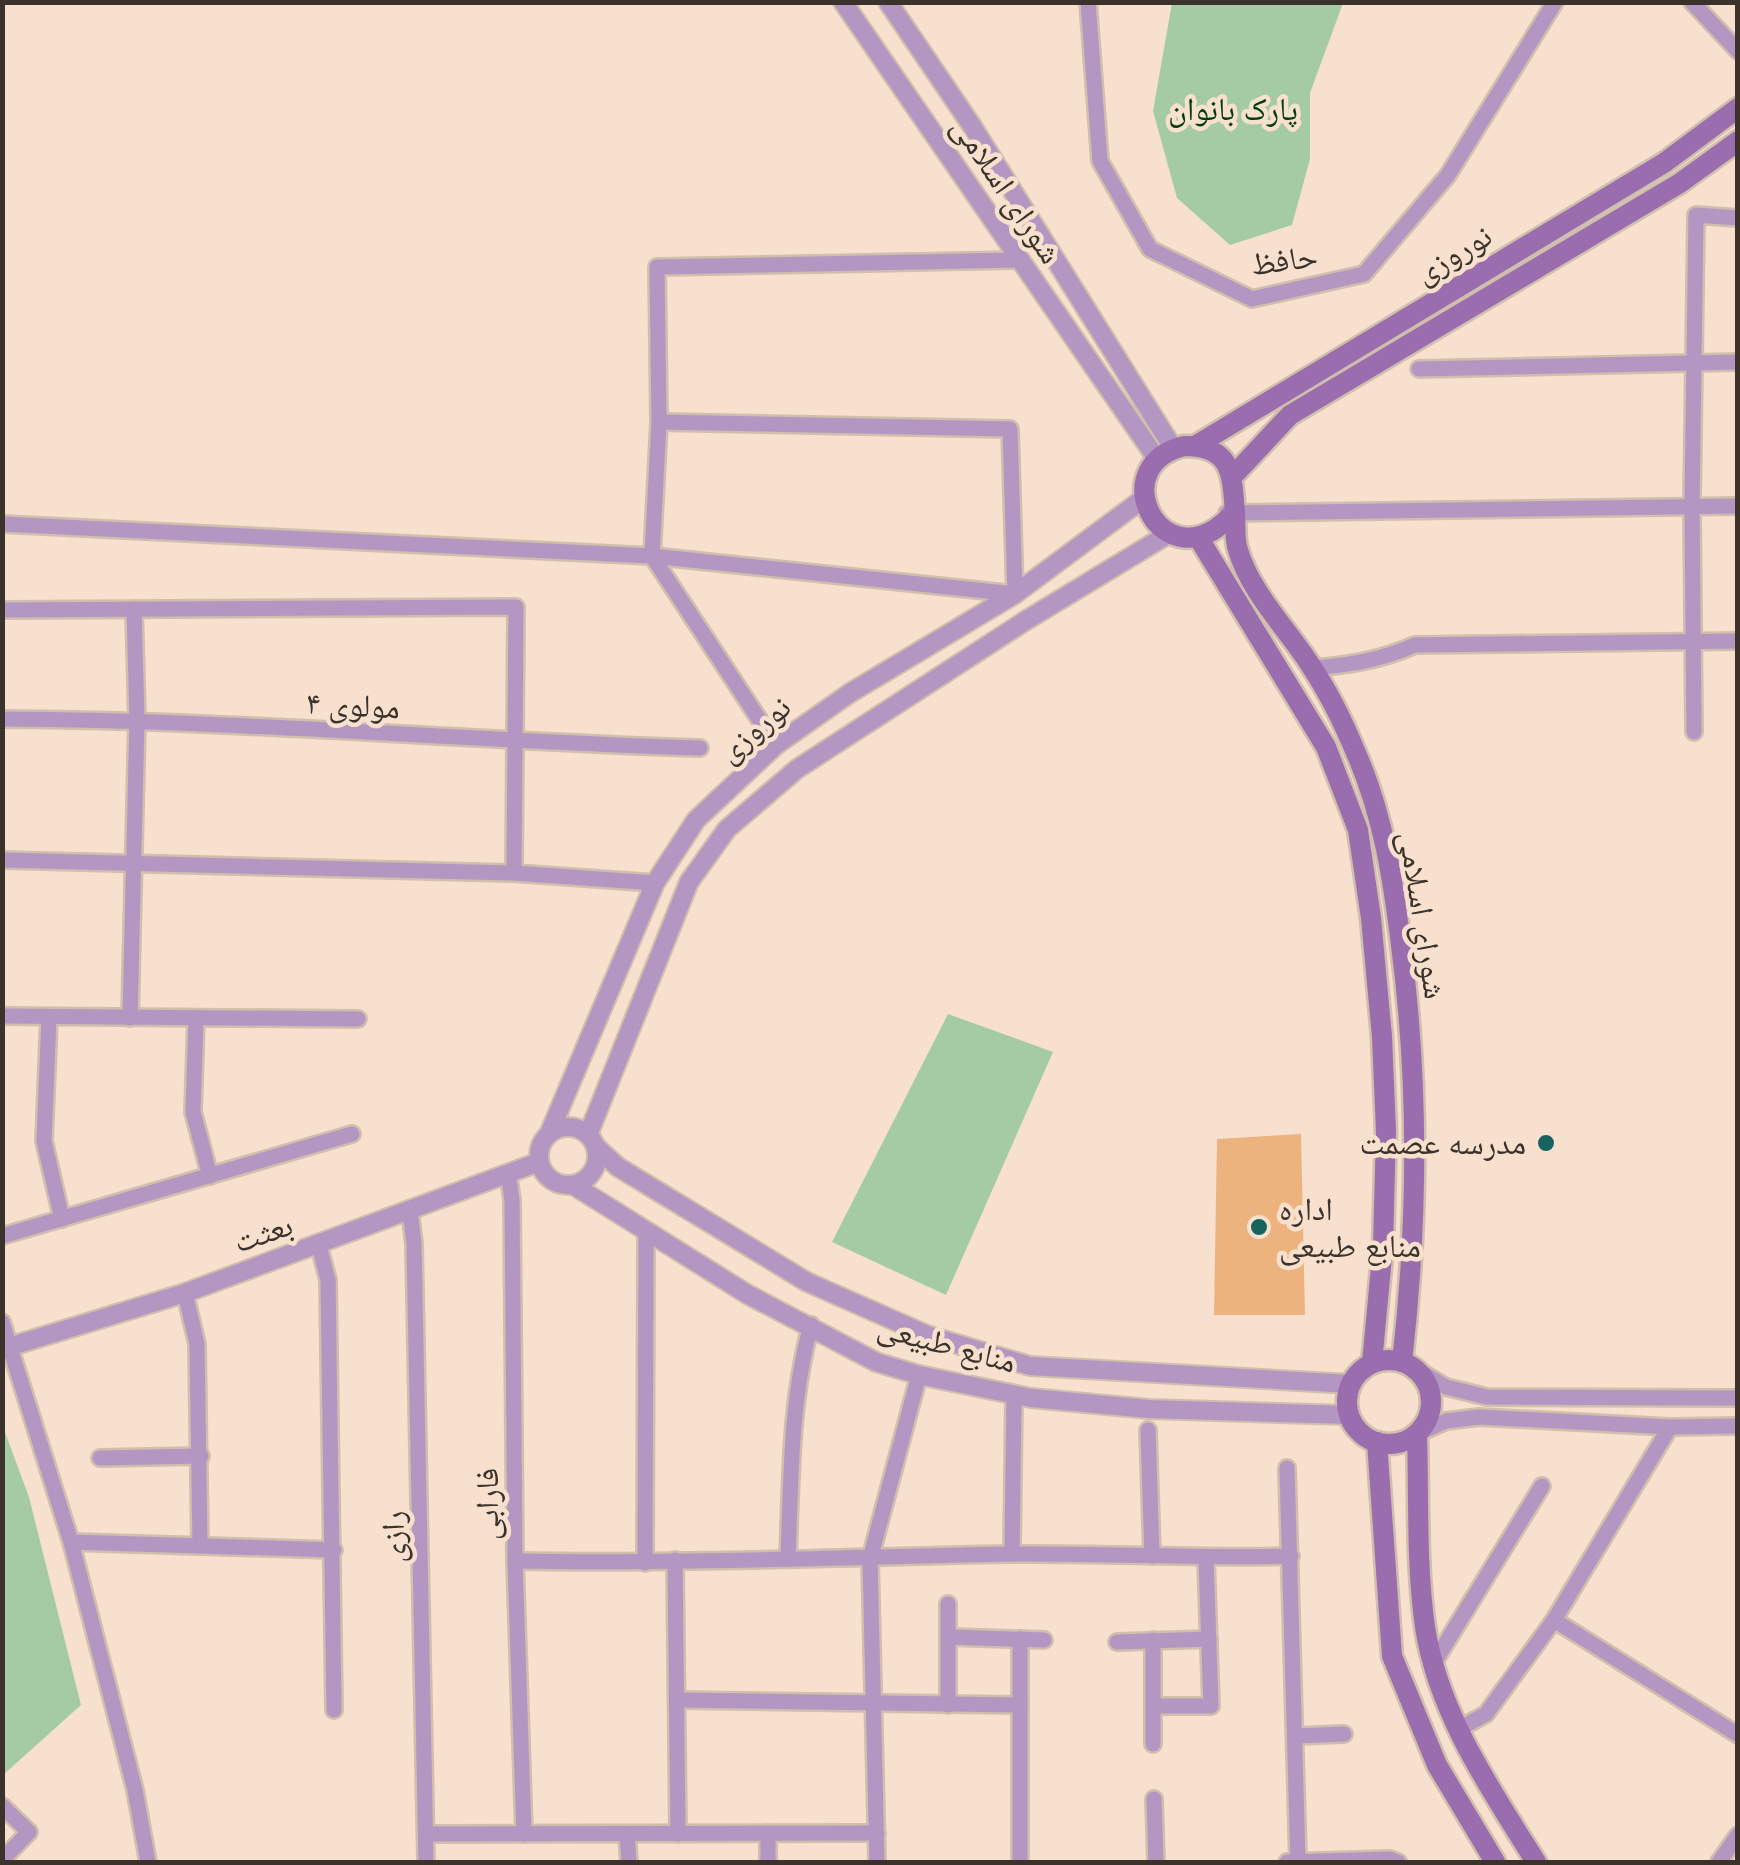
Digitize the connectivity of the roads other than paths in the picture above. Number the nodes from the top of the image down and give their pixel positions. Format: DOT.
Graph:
graph roads {
  1 [pos="844,2"];
  2 [pos="888,2"];
  3 [pos="1088,2"];
  4 [pos="1555,2"];
  5 [pos="1692,2"];
  6 [pos="1738,51"];
  7 [pos="1738,108"];
  8 [pos="1738,141"];
  9 [pos="1738,218"];
  10 [pos="1019,260"];
  11 [pos="1695,362"];
  12 [pos="1738,362"];
  13 [pos="1418,369"];
  14 [pos="659,422"];
  15 [pos="1195,446"];
  16 [pos="1165,454"];
  17 [pos="1233,476"];
  18 [pos="1144,498"];
  19 [pos="1692,506"];
  20 [pos="1738,506"];
  21 [pos="1229,513"];
  22 [pos="2,524"];
  23 [pos="1170,533"];
  24 [pos="1198,537"];
  25 [pos="652,556"];
  26 [pos="1015,594"];
  27 [pos="134,609"];
  28 [pos="2,610"];
  29 [pos="1693,641"];
  30 [pos="1738,641"];
  31 [pos="1313,668"];
  32 [pos="2,719"];
  33 [pos="137,720"];
  34 [pos="1694,732"];
  35 [pos="515,742"];
  36 [pos="776,745"];
  37 [pos="700,748"];
  38 [pos="2,860"];
  39 [pos="134,862"];
  40 [pos="514,873"];
  41 [pos="655,882"];
  42 [pos="2,1016"];
  43 [pos="49,1017"];
  44 [pos="130,1018"];
  45 [pos="196,1018"];
  46 [pos="358,1020"];
  47 [pos="352,1134"];
  48 [pos="548,1134"];
  49 [pos="592,1141"];
  50 [pos="539,1162"];
  51 [pos="508,1173"];
  52 [pos="210,1176"];
  53 [pos="573,1185"];
  54 [pos="410,1211"];
  55 [pos="62,1219"];
  56 [pos="646,1233"];
  57 [pos="2,1236"];
  58 [pos="319,1246"];
  59 [pos="185,1293"];
  60 [pos="2,1322"];
  61 [pos="811,1325"];
  62 [pos="7,1348"];
  63 [pos="1372,1363"];
  64 [pos="1409,1365"];
  65 [pos="920,1374"];
  66 [pos="1351,1384"];
  67 [pos="1014,1394"];
  68 [pos="1738,1398"];
  69 [pos="1349,1415"];
  70 [pos="1670,1426"];
  71 [pos="1738,1426"];
  72 [pos="1148,1430"];
  73 [pos="1417,1434"];
  74 [pos="1377,1442"];
  75 [pos="201,1456"];
  76 [pos="100,1458"];
  77 [pos="1287,1468"];
  78 [pos="1542,1486"];
  79 [pos="71,1542"];
  80 [pos="200,1546"];
  81 [pos="334,1550"];
  82 [pos="1012,1554"];
  83 [pos="1152,1556"];
  84 [pos="1292,1556"];
  85 [pos="788,1559"];
  86 [pos="870,1559"];
  87 [pos="1206,1559"];
  88 [pos="675,1560"];
  89 [pos="514,1561"];
  90 [pos="645,1563"];
  91 [pos="948,1604"];
  92 [pos="1554,1620"];
  93 [pos="950,1638"];
  94 [pos="1209,1638"];
  95 [pos="1020,1639"];
  96 [pos="1044,1640"];
  97 [pos="1154,1640"];
  98 [pos="1116,1642"];
  99 [pos="1435,1661"];
  100 [pos="678,1700"];
  101 [pos="873,1704"];
  102 [pos="948,1705"];
  103 [pos="1020,1705"];
  104 [pos="1155,1706"];
  105 [pos="334,1710"];
  106 [pos="1460,1730"];
  107 [pos="1344,1734"];
  108 [pos="1738,1735"];
  109 [pos="1296,1736"];
  110 [pos="1153,1744"];
  111 [pos="1154,1799"];
  112 [pos="2,1806"];
  113 [pos="877,1833"];
  114 [pos="428,1834"];
  115 [pos="524,1834"];
  116 [pos="627,1834"];
  117 [pos="678,1834"];
  118 [pos="768,1834"];
  119 [pos="1738,1835"];
  120 [pos="2,1860"];
  121 [pos="148,1862"];
  122 [pos="426,1862"];
  123 [pos="629,1862"];
  124 [pos="768,1862"];
  125 [pos="878,1862"];
  126 [pos="1005,1862"];
  127 [pos="1020,1862"];
  128 [pos="1156,1862"];
  129 [pos="1287,1862"];
  130 [pos="1298,1862"];
  131 [pos="1398,1862"];
  132 [pos="1495,1862"];
  133 [pos="1536,1862"];
  134 [pos="1719,1862"];
  1 -- 10 [label="street, شورای اسلامی"];
  2 -- 16 [label="street, شورای اسلامی"];
  3 -- 4 [label="street, حافظ"];
  5 -- 6 [label="street"];
  7 -- 15 [label="main road, نوروزی"];
  8 -- 17 [label="main road, نوروزی"];
  9 -- 11 [label="street"];
  10 -- 14 [label="street"];
  10 -- 16 [label="street, شورای اسلامی"];
  11 -- 12 [label="street"];
  11 -- 13 [label="street"];
  11 -- 19 [label="street"];
  14 -- 25 [label="street"];
  14 -- 26 [label="street"];
  15 -- 16 [label="main road"];
  15 -- 17 [label="main road"];
  16 -- 18 [label="main road"];
  17 -- 21 [label="main road"];
  18 -- 23 [label="main road"];
  18 -- 26 [label="street, نوروزی"];
  19 -- 20 [label="street"];
  19 -- 21 [label="street"];
  19 -- 29 [label="street"];
  21 -- 24 [label="main road"];
  21 -- 31 [label="main road, شورای اسلامی"];
  22 -- 25 [label="street"];
  23 -- 24 [label="main road"];
  23 -- 49 [label="street, نوروزی"];
  24 -- 63 [label="main road, شورای اسلامی"];
  25 -- 26 [label="street"];
  25 -- 36 [label="street"];
  26 -- 36 [label="street, نوروزی"];
  27 -- 28 [label="street"];
  27 -- 33 [label="street"];
  27 -- 35 [label="street"];
  29 -- 30 [label="street"];
  29 -- 31 [label="street"];
  29 -- 34 [label="street"];
  31 -- 64 [label="main road, شورای اسلامی"];
  32 -- 33 [label="street, مولوی ۴"];
  33 -- 35 [label="street, مولوی ۴"];
  33 -- 39 [label="street"];
  35 -- 37 [label="street, مولوی ۴"];
  35 -- 40 [label="street"];
  36 -- 41 [label="street, نوروزی"];
  38 -- 39 [label="street"];
  39 -- 40 [label="street"];
  39 -- 44 [label="street"];
  40 -- 41 [label="street"];
  41 -- 48 [label="street, نوروزی"];
  42 -- 43 [label="street"];
  43 -- 44 [label="street"];
  43 -- 55 [label="street"];
  44 -- 45 [label="street"];
  45 -- 46 [label="street"];
  45 -- 52 [label="street"];
  47 -- 52 [label="street"];
  48 -- 49 [label="street"];
  48 -- 50 [label="street"];
  49 -- 53 [label="street"];
  49 -- 66 [label="street, منابع طبیعی"];
  50 -- 51 [label="street, بعثت"];
  50 -- 53 [label="street"];
  51 -- 54 [label="street, بعثت"];
  51 -- 89 [label="street, فارابی"];
  52 -- 55 [label="street"];
  53 -- 56 [label="street, منابع طبیعی"];
  54 -- 58 [label="street, بعثت"];
  54 -- 114 [label="street, رازی"];
  55 -- 57 [label="street"];
  56 -- 61 [label="street, منابع طبیعی"];
  56 -- 90 [label="street"];
  58 -- 59 [label="street, بعثت"];
  58 -- 81 [label="street"];
  59 -- 62 [label="street, بعثت"];
  59 -- 75 [label="street"];
  60 -- 62 [label="street"];
  61 -- 65 [label="street, منابع طبیعی"];
  61 -- 85 [label="street"];
  62 -- 79 [label="street"];
  63 -- 64 [label="main road"];
  63 -- 66 [label="main road"];
  64 -- 68 [label="street"];
  64 -- 73 [label="main road"];
  65 -- 67 [label="street, منابع طبیعی"];
  65 -- 86 [label="street"];
  66 -- 69 [label="main road"];
  67 -- 69 [label="street, منابع طبیعی"];
  67 -- 82 [label="street"];
  69 -- 74 [label="main road"];
  70 -- 71 [label="street"];
  70 -- 73 [label="street"];
  70 -- 92 [label="street"];
  72 -- 83 [label="street"];
  73 -- 74 [label="main road"];
  73 -- 99 [label="main road"];
  74 -- 132 [label="main road"];
  75 -- 76 [label="street"];
  75 -- 80 [label="street"];
  77 -- 84 [label="street"];
  78 -- 99 [label="street"];
  79 -- 80 [label="street"];
  79 -- 121 [label="street"];
  80 -- 81 [label="street"];
  81 -- 105 [label="street"];
  82 -- 83 [label="street"];
  82 -- 86 [label="street"];
  83 -- 87 [label="street"];
  84 -- 87 [label="street"];
  84 -- 109 [label="street"];
  85 -- 86 [label="street"];
  85 -- 88 [label="street"];
  86 -- 101 [label="street"];
  87 -- 94 [label="street"];
  88 -- 90 [label="street"];
  88 -- 100 [label="street"];
  89 -- 90 [label="street"];
  89 -- 115 [label="street, فارابی"];
  91 -- 93 [label="street"];
  92 -- 106 [label="street"];
  92 -- 108 [label="street"];
  93 -- 95 [label="street"];
  93 -- 102 [label="street"];
  94 -- 97 [label="street"];
  94 -- 104 [label="street"];
  95 -- 96 [label="street"];
  95 -- 103 [label="street"];
  97 -- 98 [label="street"];
  97 -- 104 [label="street"];
  99 -- 106 [label="main road"];
  100 -- 101 [label="street"];
  100 -- 117 [label="street"];
  101 -- 102 [label="street"];
  101 -- 113 [label="street"];
  102 -- 103 [label="street"];
  103 -- 127 [label="street"];
  104 -- 110 [label="street"];
  106 -- 133 [label="main road"];
  107 -- 109 [label="street"];
  109 -- 130 [label="street"];
  111 -- 128 [label="street"];
  112 -- 120 [label="street"];
  113 -- 118 [label="street"];
  113 -- 125 [label="street"];
  114 -- 115 [label="street"];
  114 -- 122 [label="street, رازی"];
  115 -- 116 [label="street"];
  116 -- 117 [label="street"];
  116 -- 123 [label="street"];
  117 -- 118 [label="street"];
  118 -- 124 [label="street"];
  119 -- 134 [label="street"];
  126 -- 127 [label="street"];
  129 -- 130 [label="street"];
  130 -- 131 [label="street"];
}
